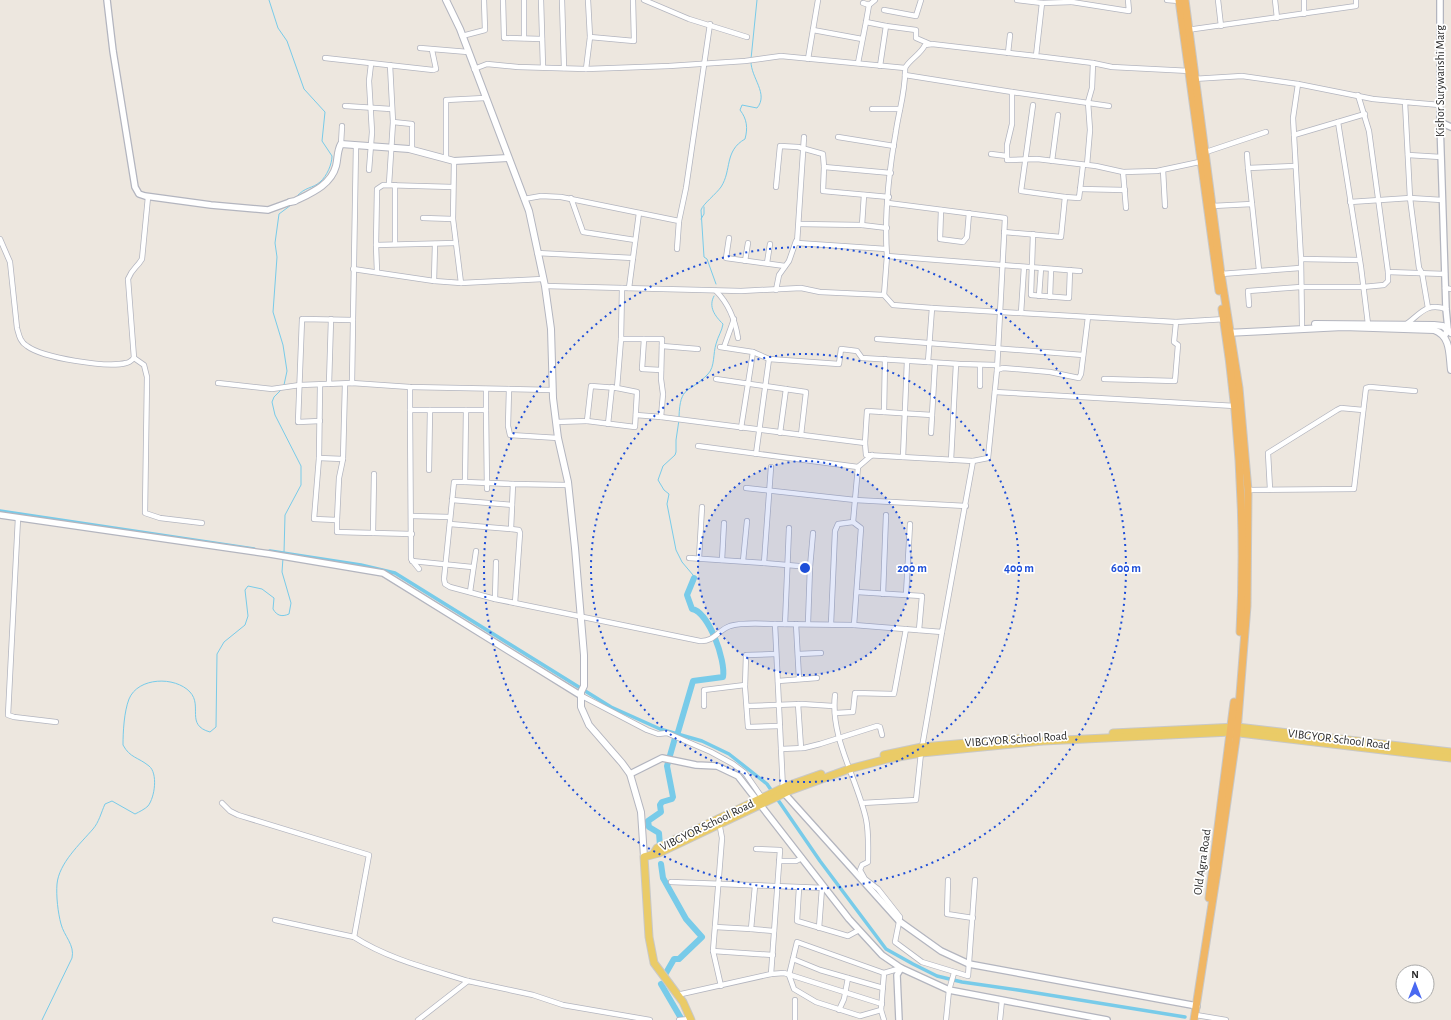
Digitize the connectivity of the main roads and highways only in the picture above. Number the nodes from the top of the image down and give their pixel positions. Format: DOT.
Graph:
graph roads {
  1 [pos="446,0"];
  2 [pos="1181,0"];
  3 [pos="508,158"];
  4 [pos="1203,158"];
  5 [pos="292,202"];
  6 [pos="1222,292"];
  7 [pos="1228,331"];
  8 [pos="1448,333"];
  9 [pos="1451,370"];
  10 [pos="1234,730"];
  11 [pos="1451,752"];
  12 [pos="1451,758"];
  13 [pos="644,857"];
  14 [pos="1195,1017"];
  15 [pos="690,1019"];
  1 -- 3 [label="main road"];
  2 -- 4 [label="highway"];
  3 -- 5 [label="main road"];
  3 -- 13 [label="main road"];
  4 -- 6 [label="highway"];
  4 -- 6 [label="highway"];
  6 -- 7 [label="highway"];
  7 -- 8 [label="main road"];
  7 -- 8 [label="main road"];
  7 -- 10 [label="highway"];
  7 -- 10 [label="highway"];
  8 -- 9 [label="main road"];
  10 -- 11 [label="main road, VIBGYOR School Road"];
  10 -- 12 [label="main road, VIBGYOR School Road"];
  10 -- 13 [label="main road, VIBGYOR School Road"];
  10 -- 14 [label="highway"];
  13 -- 15 [label="main road"];
}
